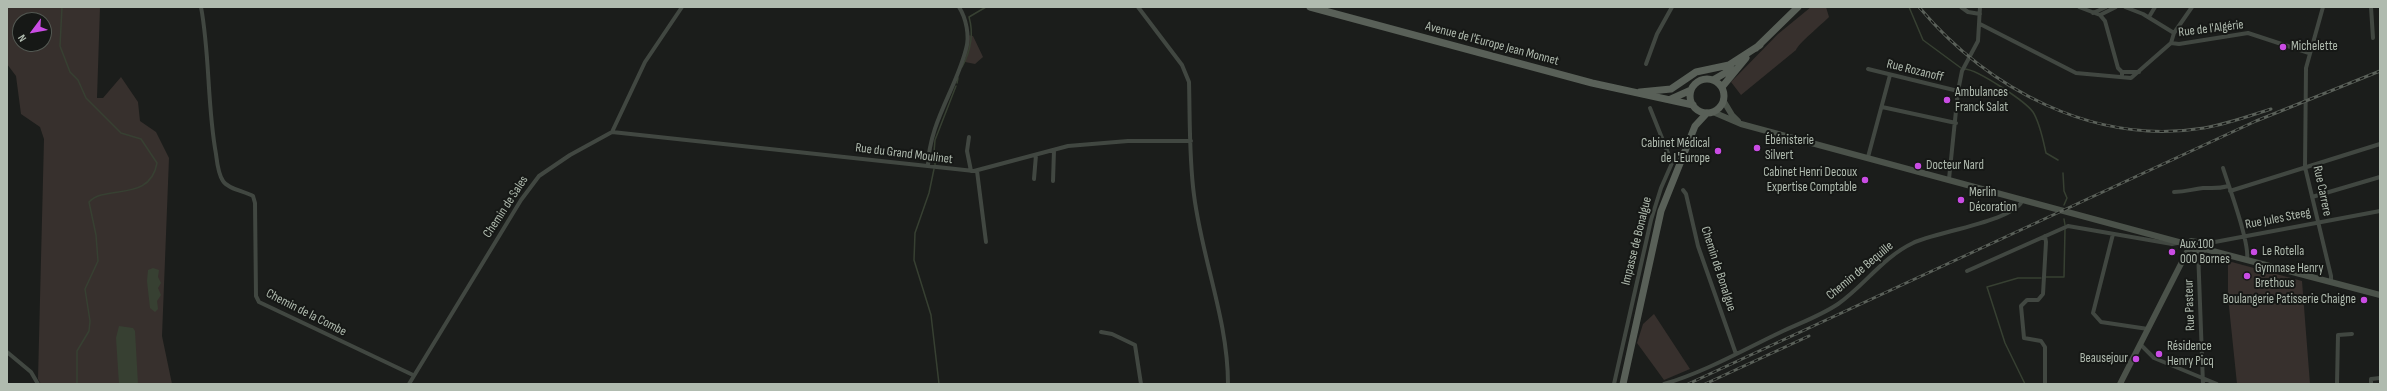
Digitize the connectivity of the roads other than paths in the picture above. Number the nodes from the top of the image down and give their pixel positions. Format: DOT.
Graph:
graph roads {
  1 [pos="201,7"];
  2 [pos="682,7"];
  3 [pos="959,7"];
  4 [pos="1138,7"];
  5 [pos="1310,7"];
  6 [pos="1672,7"];
  7 [pos="1798,7"];
  8 [pos="1962,7"];
  9 [pos="1980,7"];
  10 [pos="2079,7"];
  11 [pos="2106,7"];
  12 [pos="2116,7"];
  13 [pos="2125,7"];
  14 [pos="2155,7"];
  15 [pos="2192,7"];
  16 [pos="2323,7"];
  17 [pos="2371,7"];
  18 [pos="2093,13"];
  19 [pos="1980,14"];
  20 [pos="2100,15"];
  21 [pos="2150,15"];
  22 [pos="1980,24"];
  23 [pos="2174,33"];
  24 [pos="2373,38"];
  25 [pos="2171,43"];
  26 [pos="1760,45"];
  27 [pos="2309,53"];
  28 [pos="1743,61"];
  29 [pos="1646,64"];
  30 [pos="1868,69"];
  31 [pos="1890,75"];
  32 [pos="2122,75"];
  33 [pos="1713,80"];
  34 [pos="1722,87"];
  35 [pos="1691,90"];
  36 [pos="1958,91"];
  37 [pos="1632,93"];
  38 [pos="1670,99"];
  39 [pos="1723,100"];
  40 [pos="1882,106"];
  41 [pos="1694,107"];
  42 [pos="1650,108"];
  43 [pos="1710,112"];
  44 [pos="1956,123"];
  45 [pos="1741,124"];
  46 [pos="1695,126"];
  47 [pos="612,132"];
  48 [pos="969,137"];
  49 [pos="1191,141"];
  50 [pos="2380,144"];
  51 [pos="1054,150"];
  52 [pos="1036,155"];
  53 [pos="1868,157"];
  54 [pos="928,166"];
  55 [pos="2305,167"];
  56 [pos="2223,168"];
  57 [pos="970,171"];
  58 [pos="977,171"];
  59 [pos="2380,178"];
  60 [pos="1034,179"];
  61 [pos="1950,179"];
  62 [pos="1052,181"];
  63 [pos="2228,186"];
  64 [pos="1683,190"];
  65 [pos="2230,191"];
  66 [pos="2174,192"];
  67 [pos="2312,197"];
  68 [pos="2023,199"];
  69 [pos="2380,211"];
  70 [pos="2318,222"];
  71 [pos="2113,234"];
  72 [pos="2045,236"];
  73 [pos="2243,236"];
  74 [pos="986,242"];
  75 [pos="2179,242"];
  76 [pos="2188,246"];
  77 [pos="2205,246"];
  78 [pos="2198,250"];
  79 [pos="2247,260"];
  80 [pos="1967,272"];
  81 [pos="2331,282"];
  82 [pos="2380,295"];
  83 [pos="2148,329"];
  84 [pos="1101,332"];
  85 [pos="2352,334"];
  86 [pos="2140,344"];
  87 [pos="7,352"];
  88 [pos="1736,354"];
  89 [pos="413,376"];
  90 [pos="2202,378"];
  91 [pos="2380,378"];
  92 [pos="38,384"];
  93 [pos="409,384"];
  94 [pos="1141,384"];
  95 [pos="1228,384"];
  96 [pos="1614,384"];
  97 [pos="1623,384"];
  98 [pos="1664,384"];
  99 [pos="2045,384"];
  100 [pos="2120,384"];
  101 [pos="2203,384"];
  102 [pos="2217,384"];
  103 [pos="2337,384"];
  104 [pos="2371,384"];
  1 -- 89 [label="street, Chemin de la Combe"];
  2 -- 47 [label="street"];
  3 -- 54 [label="street"];
  4 -- 49 [label="street"];
  5 -- 37 [label="main road, Avenue de l'Europe Jean Monnet"];
  6 -- 29 [label="street"];
  7 -- 26 [label="main road"];
  8 -- 19 [label="street"];
  9 -- 19 [label="street"];
  10 -- 18 [label="street"];
  11 -- 18 [label="street"];
  12 -- 20 [label="street"];
  13 -- 21 [label="street, Rue de l'Algérie"];
  14 -- 21 [label="street"];
  15 -- 23 [label="street, Rue de l'Algérie"];
  16 -- 27 [label="street, Rue Carrere"];
  17 -- 24 [label="street"];
  18 -- 20 [label="street"];
  19 -- 22 [label="street"];
  20 -- 32 [label="street"];
  21 -- 23 [label="street, Rue de l'Algérie"];
  22 -- 32 [label="street"];
  22 -- 36 [label="street"];
  23 -- 25 [label="street, Rue de l'Algérie"];
  25 -- 27 [label="street, Rue de l'Algérie"];
  25 -- 32 [label="street"];
  26 -- 28 [label="main road"];
  26 -- 37 [label="main road"];
  27 -- 55 [label="street, Rue Carrere"];
  28 -- 33 [label="main road"];
  28 -- 34 [label="main road"];
  30 -- 31 [label="street, Rue Rozanoff"];
  31 -- 36 [label="street, Rue Rozanoff"];
  31 -- 40 [label="street"];
  33 -- 34 [label="main road"];
  33 -- 35 [label="main road"];
  34 -- 39 [label="main road"];
  35 -- 38 [label="main road"];
  35 -- 41 [label="main road"];
  36 -- 44 [label="street"];
  37 -- 38 [label="main road, Avenue de l'Europe Jean Monnet"];
  38 -- 41 [label="main road, Avenue de l'Europe Jean Monnet"];
  39 -- 43 [label="main road"];
  39 -- 45 [label="main road"];
  40 -- 44 [label="street"];
  40 -- 53 [label="street"];
  41 -- 43 [label="main road"];
  41 -- 46 [label="main road"];
  42 -- 96 [label="street, Impasse de Bonalgue"];
  43 -- 45 [label="main road"];
  43 -- 46 [label="main road"];
  44 -- 61 [label="street"];
  45 -- 53 [label="main road"];
  46 -- 97 [label="main road"];
  47 -- 54 [label="street, Rue du Grand Moulinet"];
  47 -- 89 [label="street, Chemin de Sales"];
  48 -- 57 [label="street"];
  49 -- 51 [label="street, Rue du Grand Moulinet"];
  49 -- 95 [label="street"];
  50 -- 55 [label="street"];
  51 -- 52 [label="street, Rue du Grand Moulinet"];
  51 -- 62 [label="street"];
  52 -- 58 [label="street, Rue du Grand Moulinet"];
  52 -- 60 [label="street"];
  53 -- 61 [label="main road"];
  54 -- 57 [label="street, Rue du Grand Moulinet"];
  55 -- 65 [label="street"];
  55 -- 67 [label="street, Rue Carrere"];
  56 -- 63 [label="street"];
  57 -- 58 [label="street, Rue du Grand Moulinet"];
  58 -- 74 [label="street"];
  59 -- 67 [label="street"];
  61 -- 68 [label="main road"];
  63 -- 65 [label="street"];
  63 -- 66 [label="street"];
  64 -- 88 [label="street, Chemin de Bonalgue"];
  65 -- 73 [label="street"];
  67 -- 70 [label="street, Rue Carrere"];
  68 -- 75 [label="main road"];
  68 -- 88 [label="street, Chemin de Bequille"];
  69 -- 70 [label="street, Rue Jules Steeg"];
  70 -- 73 [label="street, Rue Jules Steeg"];
  70 -- 81 [label="street, Rue Carrere"];
  71 -- 72 [label="street"];
  71 -- 75 [label="street"];
  71 -- 83 [label="street"];
  72 -- 80 [label="street"];
  72 -- 99 [label="street"];
  73 -- 77 [label="street, Rue Jules Steeg"];
  73 -- 79 [label="street"];
  75 -- 76 [label="main road"];
  76 -- 77 [label="main road"];
  76 -- 78 [label="main road"];
  76 -- 83 [label="main road"];
  77 -- 78 [label="main road"];
  77 -- 79 [label="main road"];
  78 -- 90 [label="street, Rue Pasteur"];
  79 -- 81 [label="main road"];
  81 -- 82 [label="main road"];
  83 -- 86 [label="main road"];
  84 -- 94 [label="street"];
  85 -- 103 [label="street"];
  86 -- 90 [label="street"];
  86 -- 100 [label="main road"];
  87 -- 92 [label="street"];
  88 -- 98 [label="street, Chemin de Bequille"];
  89 -- 93 [label="street, Chemin de Sales"];
  90 -- 101 [label="street, Rue Pasteur"];
  90 -- 102 [label="street"];
  91 -- 104 [label="street"];
}
